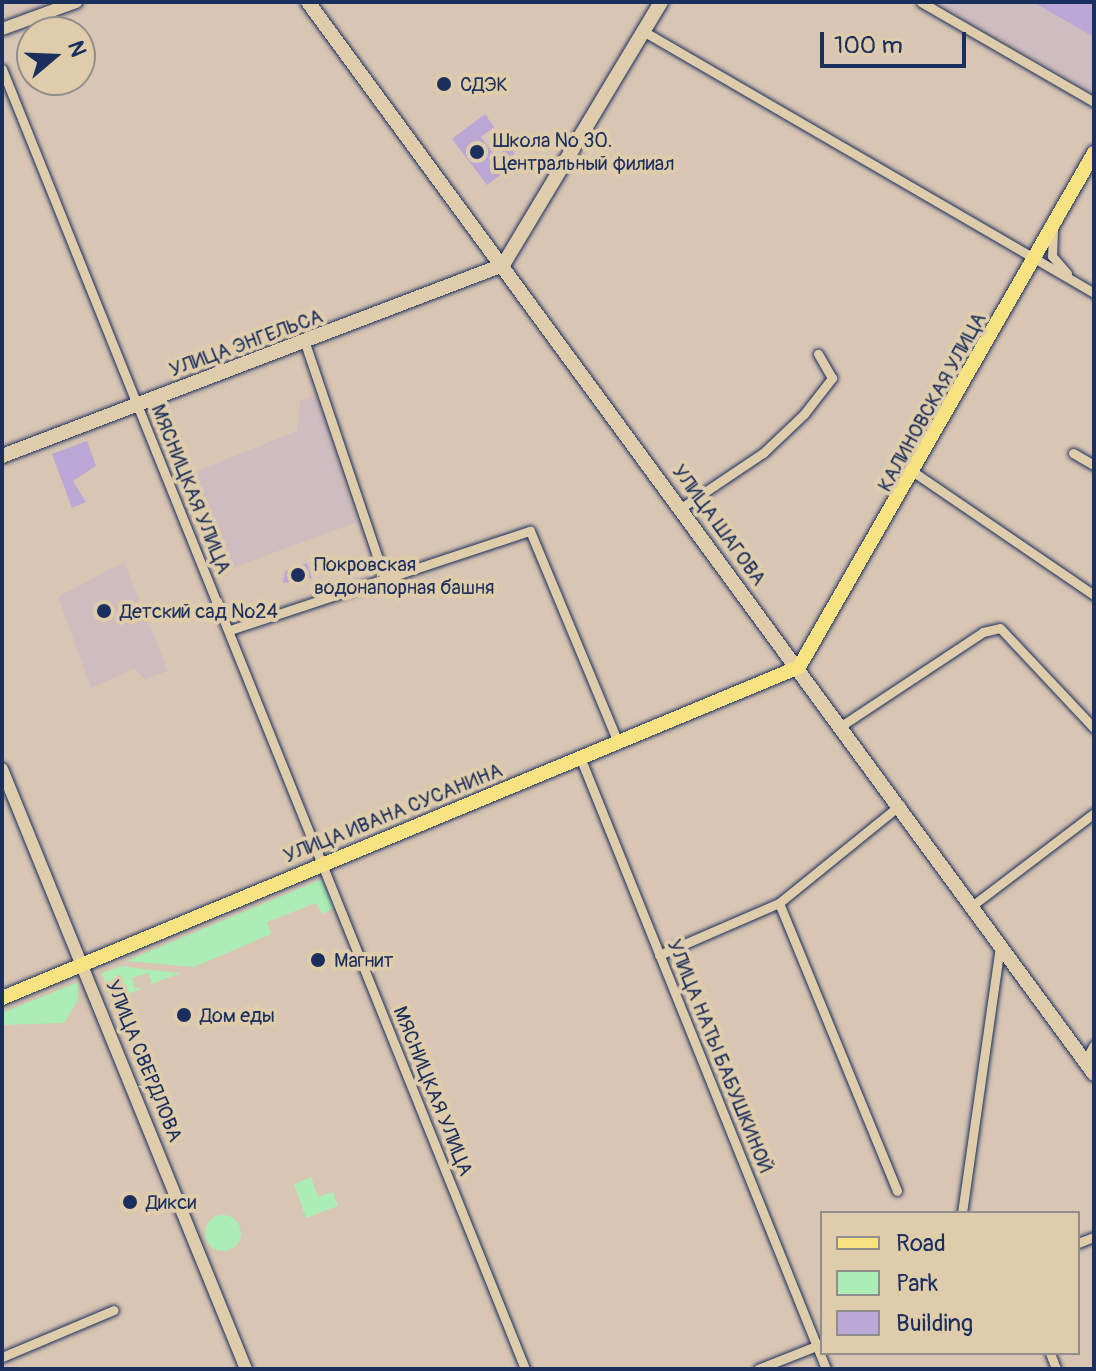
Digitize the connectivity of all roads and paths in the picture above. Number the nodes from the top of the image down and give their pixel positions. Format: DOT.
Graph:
graph roads {
  1 [pos="76,2"];
  2 [pos="308,2"];
  3 [pos="661,2"];
  4 [pos="921,2"];
  5 [pos="2,29"];
  6 [pos="643,31"];
  7 [pos="2,69"];
  8 [pos="1094,102"];
  9 [pos="1094,153"];
  10 [pos="1055,220"];
  11 [pos="1035,259"];
  12 [pos="503,265"];
  13 [pos="1078,283"];
  14 [pos="1094,293"];
  15 [pos="305,343"];
  16 [pos="818,354"];
  17 [pos="137,405"];
  18 [pos="1073,453"];
  19 [pos="2,456"];
  20 [pos="1094,465"];
  21 [pos="915,473"];
  22 [pos="681,508"];
  23 [pos="384,577"];
  24 [pos="1094,595"];
  25 [pos="230,630"];
  26 [pos="799,667"];
  27 [pos="841,726"];
  28 [pos="1094,728"];
  29 [pos="618,742"];
  30 [pos="580,757"];
  31 [pos="2,769"];
  32 [pos="900,805"];
  33 [pos="1094,813"];
  34 [pos="326,863"];
  35 [pos="779,903"];
  36 [pos="973,905"];
  37 [pos="1001,944"];
  38 [pos="659,955"];
  39 [pos="84,964"];
  40 [pos="2,998"];
  41 [pos="1094,1045"];
  42 [pos="1085,1061"];
  43 [pos="1094,1074"];
  44 [pos="897,1191"];
  45 [pos="962,1211"];
  46 [pos="114,1310"];
  47 [pos="819,1345"];
  48 [pos="2,1357"];
  49 [pos="246,1369"];
  50 [pos="525,1369"];
  51 [pos="758,1369"];
  1 -- 5 [label="street"];
  2 -- 12 [label="main road, УЛИЦА ШАГОВА"];
  3 -- 6 [label="main road"];
  4 -- 8 [label="street"];
  6 -- 11 [label="street"];
  6 -- 12 [label="main road"];
  7 -- 17 [label="street, МЯСНИЦКАЯ УЛИЦА"];
  9 -- 10 [label="main road, КАЛИНОВСКАЯ УЛИЦА"];
  10 -- 11 [label="main road, КАЛИНОВСКАЯ УЛИЦА"];
  10 -- 13 [label="street"];
  11 -- 13 [label="street"];
  11 -- 21 [label="main road, КАЛИНОВСКАЯ УЛИЦА"];
  12 -- 15 [label="main road, УЛИЦА ЭНГЕЛЬСА"];
  12 -- 22 [label="main road, УЛИЦА ШАГОВА"];
  13 -- 14 [label="street"];
  15 -- 17 [label="main road, УЛИЦА ЭНГЕЛЬСА"];
  15 -- 23 [label="street"];
  16 -- 22 [label="street"];
  17 -- 19 [label="main road, УЛИЦА ЭНГЕЛЬСА"];
  17 -- 25 [label="street, МЯСНИЦКАЯ УЛИЦА"];
  18 -- 20 [label="street"];
  21 -- 24 [label="street"];
  21 -- 26 [label="main road, КАЛИНОВСКАЯ УЛИЦА"];
  22 -- 26 [label="main road, УЛИЦА ШАГОВА"];
  23 -- 25 [label="street"];
  23 -- 29 [label="street"];
  25 -- 34 [label="street, МЯСНИЦКАЯ УЛИЦА"];
  26 -- 27 [label="main road, УЛИЦА ШАГОВА"];
  26 -- 29 [label="main road, УЛИЦА ИВАНА СУСАНИНА"];
  27 -- 28 [label="street"];
  27 -- 32 [label="main road, УЛИЦА ШАГОВА"];
  29 -- 30 [label="main road, УЛИЦА ИВАНА СУСАНИНА"];
  30 -- 34 [label="main road, УЛИЦА ИВАНА СУСАНИНА"];
  30 -- 38 [label="street, УЛИЦА НАТЫ БАБУШКИНОЙ"];
  31 -- 39 [label="street, УЛИЦА СВЕРДЛОВА"];
  32 -- 35 [label="street"];
  32 -- 36 [label="main road, УЛИЦА ШАГОВА"];
  33 -- 36 [label="street"];
  34 -- 39 [label="main road, УЛИЦА ИВАНА СУСАНИНА"];
  34 -- 50 [label="street, МЯСНИЦКАЯ УЛИЦА"];
  35 -- 38 [label="street"];
  35 -- 44 [label="street"];
  36 -- 37 [label="main road, УЛИЦА ШАГОВА"];
  37 -- 42 [label="main road, УЛИЦА ШАГОВА"];
  37 -- 45 [label="street"];
  38 -- 47 [label="street, УЛИЦА НАТЫ БАБУШКИНОЙ"];
  39 -- 40 [label="main road, УЛИЦА ИВАНА СУСАНИНА"];
  39 -- 49 [label="street, УЛИЦА СВЕРДЛОВА"];
  41 -- 42 [label="street"];
  42 -- 43 [label="main road, УЛИЦА ШАГОВА"];
  46 -- 48 [label="street"];
  47 -- 51 [label="street"];
}
